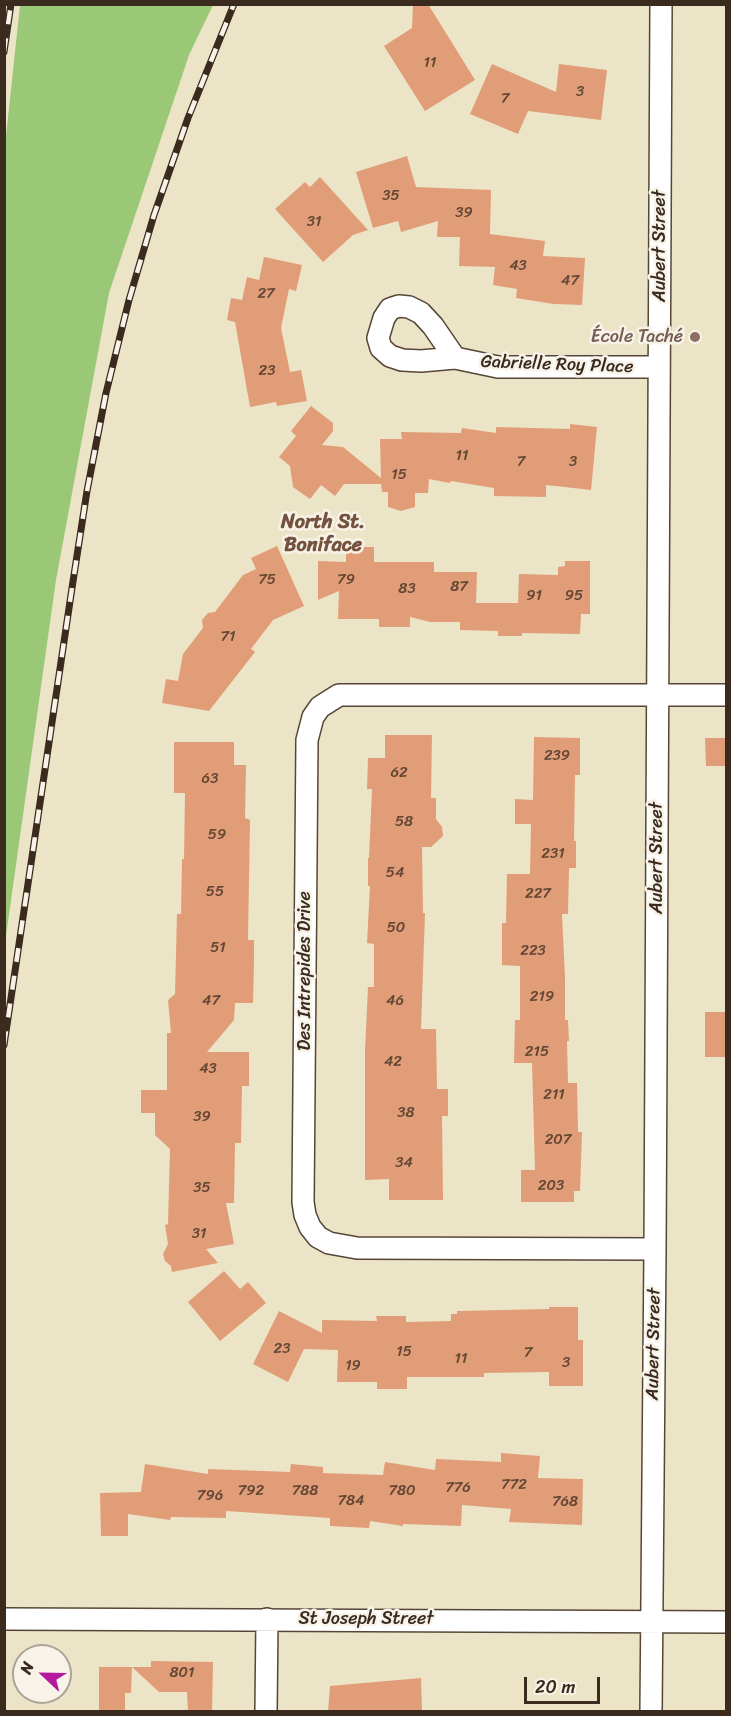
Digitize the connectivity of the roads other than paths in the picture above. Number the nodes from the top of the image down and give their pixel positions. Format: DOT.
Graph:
graph roads {
  1 [pos="661,4"];
  2 [pos="454,358"];
  3 [pos="659,368"];
  4 [pos="657,695"];
  5 [pos="726,695"];
  6 [pos="655,1249"];
  7 [pos="4,1618"];
  8 [pos="267,1618"];
  9 [pos="651,1621"];
  10 [pos="726,1622"];
  11 [pos="266,1712"];
  12 [pos="651,1712"];
  1 -- 3 [label="street, Aubert Street"];
  2 -- 3 [label="street, Gabrielle Roy Place"];
  3 -- 4 [label="street, Aubert Street"];
  4 -- 5 [label="street"];
  4 -- 6 [label="street, Aubert Street"];
  4 -- 6 [label="street, Des Intrepides Drive"];
  6 -- 9 [label="street, Aubert Street"];
  7 -- 8 [label="street, St Joseph Street"];
  8 -- 9 [label="street, St Joseph Street"];
  8 -- 11 [label="street"];
  9 -- 10 [label="street, St Joseph Street"];
  9 -- 12 [label="street, Aubert Street"];
}
